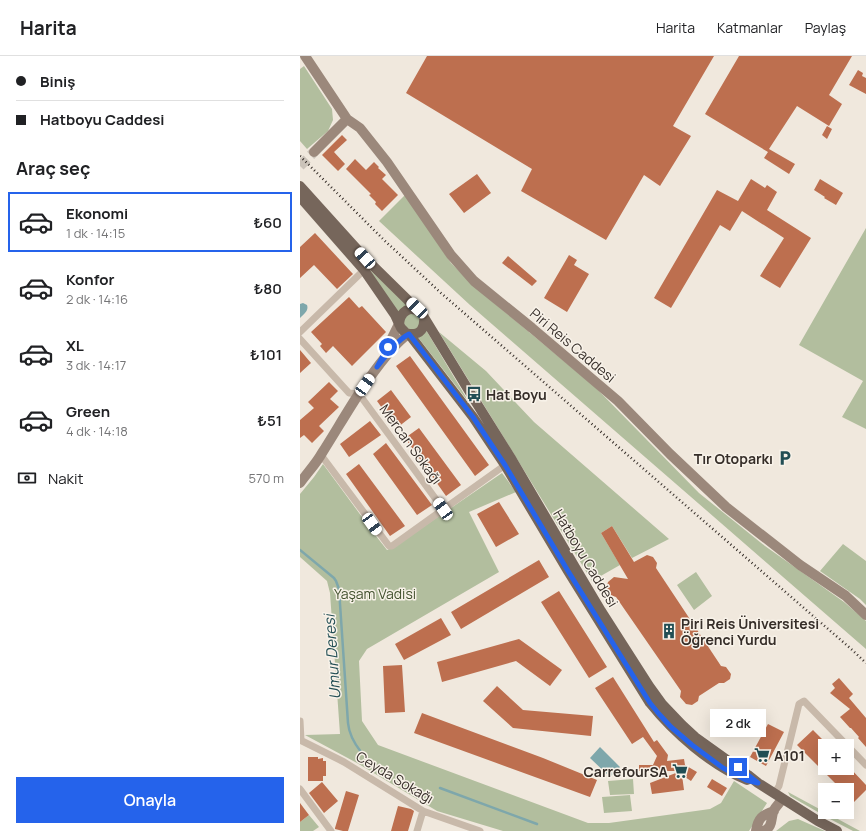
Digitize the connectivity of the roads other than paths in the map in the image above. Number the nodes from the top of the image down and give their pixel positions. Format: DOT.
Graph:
graph roads {
  1 [pos="306,57"];
  2 [pos="347,119"];
  3 [pos="314,152"];
  4 [pos="300,186"];
  5 [pos="300,198"];
  6 [pos="364,270"];
  7 [pos="423,316"];
  8 [pos="399,324"];
  9 [pos="300,332"];
  10 [pos="409,334"];
  11 [pos="300,339"];
  12 [pos="377,367"];
  13 [pos="359,394"];
  14 [pos="321,455"];
  15 [pos="509,462"];
  16 [pos="300,483"];
  17 [pos="443,509"];
  18 [pos="866,615"];
  19 [pos="300,721"];
  20 [pos="300,740"];
  21 [pos="866,765"];
  22 [pos="300,789"];
  23 [pos="778,796"];
  24 [pos="423,811"];
  25 [pos="774,811"];
  26 [pos="331,831"];
  27 [pos="417,831"];
  28 [pos="480,831"];
  29 [pos="756,831"];
  30 [pos="764,831"];
  31 [pos="836,831"];
  1 -- 2 [label="street, Piri Reis Caddesi"];
  2 -- 3 [label="street"];
  2 -- 18 [label="street, Piri Reis Caddesi"];
  4 -- 7 [label="main road, Hatboyu Caddesi"];
  5 -- 6 [label="main road, Hatboyu Caddesi"];
  6 -- 8 [label="main road, Hatboyu Caddesi"];
  6 -- 9 [label="street"];
  7 -- 8 [label="main road"];
  7 -- 10 [label="main road"];
  7 -- 15 [label="main road, Hatboyu Caddesi"];
  8 -- 10 [label="main road, Hatboyu Caddesi"];
  8 -- 12 [label="street"];
  10 -- 12 [label="street"];
  10 -- 15 [label="main road, Hatboyu Caddesi"];
  11 -- 13 [label="street"];
  12 -- 13 [label="street"];
  13 -- 14 [label="street"];
  13 -- 17 [label="street, Mercan Sokağı"];
  14 -- 16 [label="street"];
  14 -- 17 [label="street"];
  15 -- 17 [label="street"];
  15 -- 23 [label="main road, Hatboyu Caddesi"];
  19 -- 20 [label="street"];
  20 -- 24 [label="street, Ceyda Sokağı"];
  21 -- 23 [label="street"];
  22 -- 26 [label="street"];
  23 -- 25 [label="street"];
  23 -- 31 [label="main road, Hatboyu Caddesi"];
  24 -- 27 [label="street"];
  24 -- 28 [label="street, Ceyda Sokağı"];
  25 -- 29 [label="street"];
  25 -- 30 [label="street"];
}
